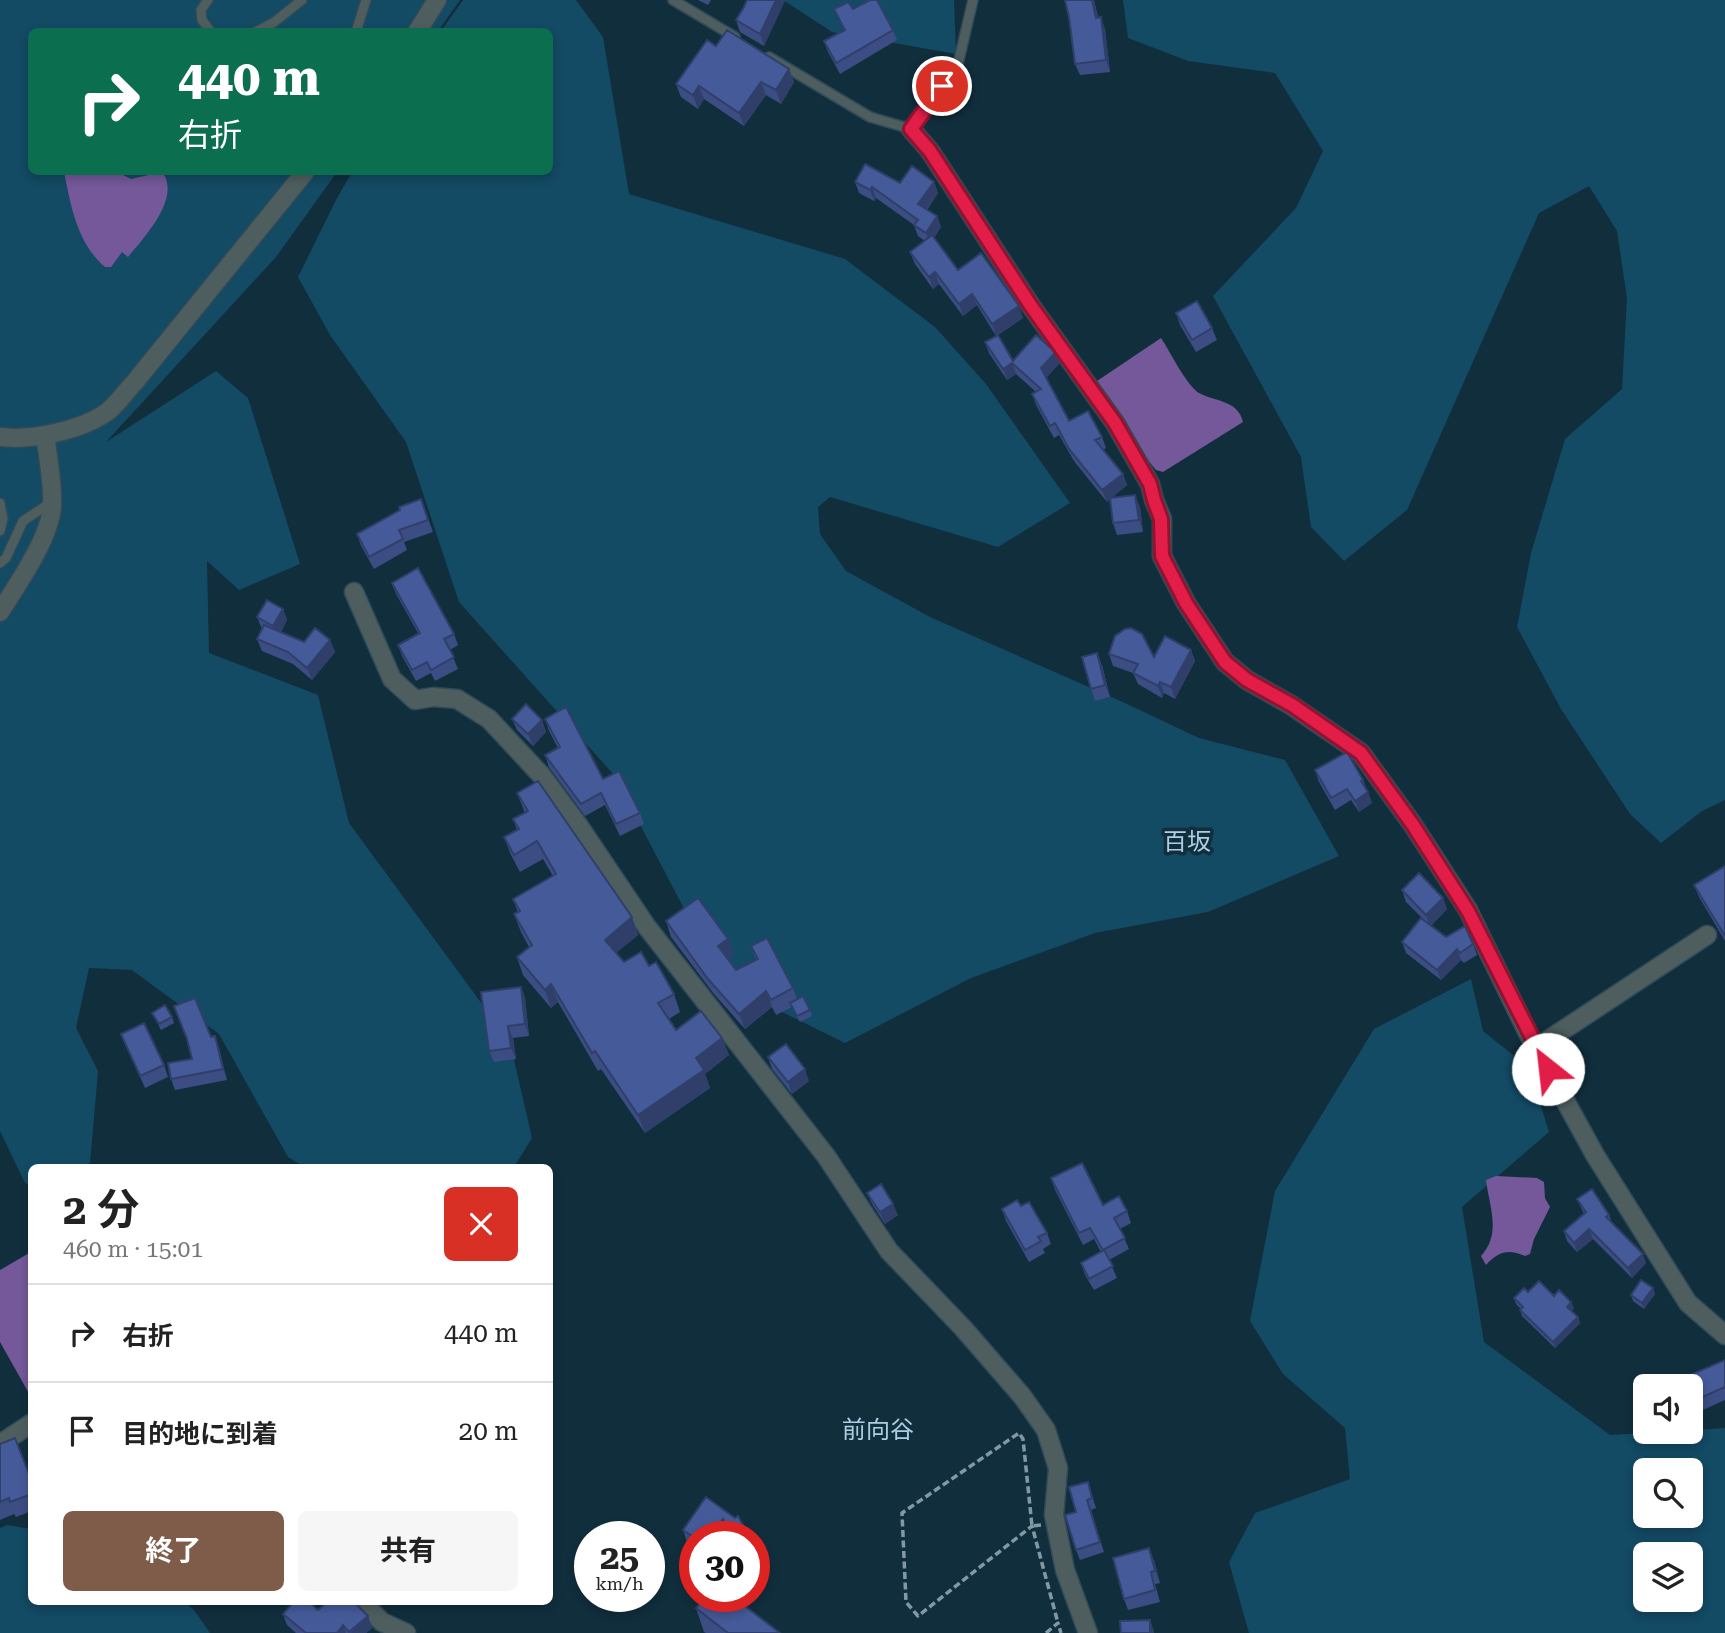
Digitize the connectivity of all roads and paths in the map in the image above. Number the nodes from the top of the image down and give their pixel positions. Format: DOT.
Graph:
graph roads {
  1 [pos="208,0"];
  2 [pos="302,0"];
  3 [pos="366,0"];
  4 [pos="437,0"];
  5 [pos="673,0"];
  6 [pos="972,0"];
  7 [pos="208,28"];
  8 [pos="263,28"];
  9 [pos="357,28"];
  10 [pos="420,28"];
  11 [pos="740,40"];
  12 [pos="763,53"];
  13 [pos="911,129"];
  14 [pos="303,175"];
  15 [pos="45,435"];
  16 [pos="0,437"];
  17 [pos="0,503"];
  18 [pos="52,506"];
  19 [pos="0,531"];
  20 [pos="0,563"];
  21 [pos="354,592"];
  22 [pos="0,612"];
  23 [pos="1707,935"];
  24 [pos="1536,1048"];
  25 [pos="1725,1335"];
  26 [pos="28,1426"];
  27 [pos="0,1444"];
  28 [pos="1032,1526"];
  29 [pos="365,1605"];
  30 [pos="1058,1623"];
  31 [pos="406,1633"];
  32 [pos="1046,1633"];
  33 [pos="1061,1633"];
  34 [pos="1088,1633"];
  1 -- 7 [label="lane"];
  2 -- 8 [label="lane"];
  3 -- 9 [label="lane"];
  4 -- 10 [label="street"];
  5 -- 11 [label="lane"];
  6 -- 13 [label="lane"];
  12 -- 13 [label="lane"];
  13 -- 24 [label="street"];
  14 -- 15 [label="street"];
  15 -- 16 [label="street"];
  15 -- 18 [label="street"];
  17 -- 19 [label="lane"];
  18 -- 20 [label="lane"];
  18 -- 22 [label="street"];
  21 -- 34 [label="street"];
  23 -- 24 [label="street"];
  24 -- 25 [label="street"];
  26 -- 27 [label="street"];
  28 -- 28 [label="path"];
  28 -- 30 [label="path"];
  29 -- 31 [label="street"];
  30 -- 32 [label="path"];
  30 -- 33 [label="path"];
}
